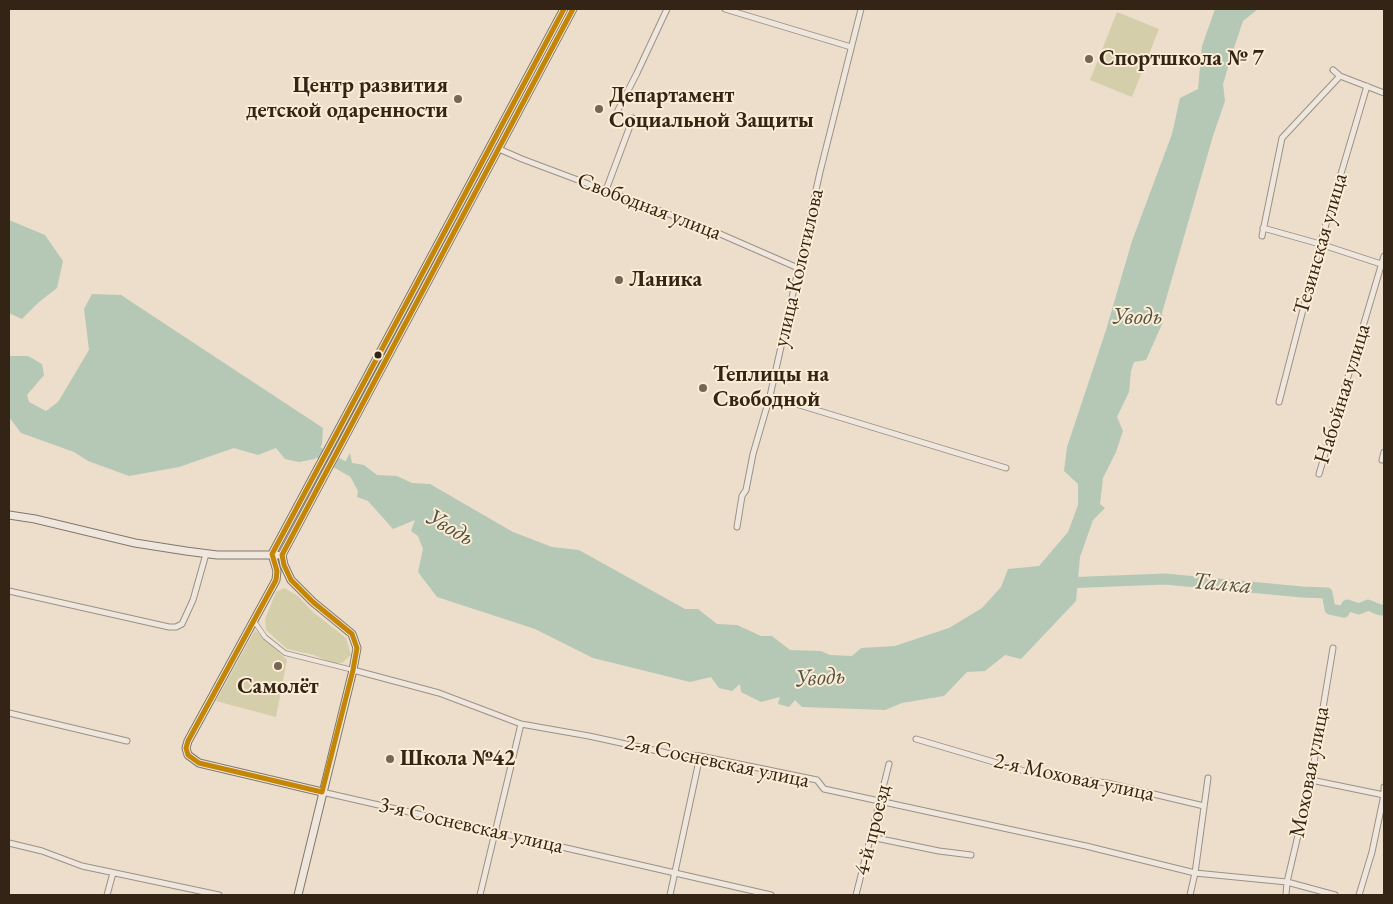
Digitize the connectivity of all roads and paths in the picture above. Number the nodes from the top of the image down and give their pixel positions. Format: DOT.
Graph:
graph roads {
  1 [pos="564,9"];
  2 [pos="573,9"];
  3 [pos="667,9"];
  4 [pos="725,9"];
  5 [pos="861,9"];
  6 [pos="851,47"];
  7 [pos="1333,70"];
  8 [pos="1340,76"];
  9 [pos="1367,86"];
  10 [pos="1384,93"];
  11 [pos="618,110"];
  12 [pos="634,118"];
  13 [pos="499,149"];
  14 [pos="606,190"];
  15 [pos="1263,228"];
  16 [pos="1262,236"];
  17 [pos="1320,244"];
  18 [pos="1384,256"];
  19 [pos="1383,265"];
  20 [pos="798,268"];
  21 [pos="770,396"];
  22 [pos="1279,402"];
  23 [pos="1384,452"];
  24 [pos="1382,460"];
  25 [pos="1006,468"];
  26 [pos="1319,474"];
  27 [pos="9,515"];
  28 [pos="737,527"];
  29 [pos="206,554"];
  30 [pos="272,554"];
  31 [pos="282,556"];
  32 [pos="9,591"];
  33 [pos="254,620"];
  34 [pos="1333,648"];
  35 [pos="353,670"];
  36 [pos="9,713"];
  37 [pos="521,724"];
  38 [pos="916,739"];
  39 [pos="127,741"];
  40 [pos="700,756"];
  41 [pos="889,764"];
  42 [pos="1208,778"];
  43 [pos="1311,780"];
  44 [pos="1384,787"];
  45 [pos="322,792"];
  46 [pos="1384,795"];
  47 [pos="880,801"];
  48 [pos="1204,806"];
  49 [pos="494,832"];
  50 [pos="871,837"];
  51 [pos="9,843"];
  52 [pos="971,855"];
  53 [pos="113,873"];
  54 [pos="674,873"];
  55 [pos="1195,873"];
  56 [pos="1287,882"];
  57 [pos="107,895"];
  58 [pos="219,895"];
  59 [pos="298,895"];
  60 [pos="480,895"];
  61 [pos="670,895"];
  62 [pos="771,895"];
  63 [pos="856,895"];
  64 [pos="1190,895"];
  65 [pos="1286,895"];
  66 [pos="1335,895"];
  67 [pos="1359,895"];
  1 -- 30 [label="main road"];
  2 -- 13 [label="main road"];
  3 -- 11 [label="street"];
  4 -- 6 [label="street"];
  5 -- 6 [label="street, улица Колотилова"];
  6 -- 20 [label="street, улица Колотилова"];
  7 -- 8 [label="street"];
  8 -- 9 [label="street"];
  8 -- 15 [label="street"];
  9 -- 10 [label="street"];
  9 -- 17 [label="street, Тезинская улица"];
  12 -- 14 [label="street"];
  13 -- 14 [label="street, Свободная улица"];
  13 -- 31 [label="main road"];
  14 -- 20 [label="street, Свободная улица"];
  15 -- 16 [label="street"];
  15 -- 17 [label="street"];
  17 -- 19 [label="street"];
  17 -- 22 [label="street, Тезинская улица"];
  18 -- 19 [label="street, Набойная улица"];
  19 -- 26 [label="street, Набойная улица"];
  20 -- 21 [label="street, улица Колотилова"];
  21 -- 25 [label="street"];
  21 -- 28 [label="street, улица Колотилова"];
  23 -- 24 [label="street"];
  27 -- 29 [label="main road"];
  29 -- 30 [label="main road"];
  29 -- 32 [label="street"];
  30 -- 31 [label="main road"];
  30 -- 33 [label="main road"];
  31 -- 35 [label="main road"];
  33 -- 35 [label="street, 2-я Сосневская улица"];
  33 -- 45 [label="main road, 3-я Сосневская улица"];
  34 -- 43 [label="street, Моховая улица"];
  35 -- 37 [label="street, 2-я Сосневская улица"];
  35 -- 45 [label="main road"];
  36 -- 39 [label="street"];
  37 -- 40 [label="street, 2-я Сосневская улица"];
  37 -- 49 [label="street"];
  38 -- 48 [label="street, 2-я Моховая улица"];
  40 -- 47 [label="street, 2-я Сосневская улица"];
  40 -- 54 [label="street"];
  41 -- 47 [label="street, 4-й проезд"];
  42 -- 48 [label="street"];
  43 -- 46 [label="street"];
  43 -- 56 [label="street, Моховая улица"];
  44 -- 46 [label="street"];
  45 -- 49 [label="street, 3-я Сосневская улица"];
  45 -- 59 [label="main road"];
  46 -- 67 [label="street"];
  47 -- 50 [label="street, 4-й проезд"];
  47 -- 55 [label="street, 2-я Сосневская улица"];
  48 -- 55 [label="street"];
  49 -- 54 [label="street, 3-я Сосневская улица"];
  49 -- 60 [label="street"];
  50 -- 52 [label="street"];
  50 -- 63 [label="street, 4-й проезд"];
  51 -- 53 [label="street"];
  53 -- 57 [label="street"];
  53 -- 58 [label="street"];
  54 -- 61 [label="street"];
  54 -- 62 [label="street, 3-я Сосневская улица"];
  55 -- 56 [label="street, 2-я Сосневская улица"];
  55 -- 64 [label="street"];
  56 -- 65 [label="street, Моховая улица"];
  56 -- 66 [label="street, 2-я Сосневская улица"];
}
